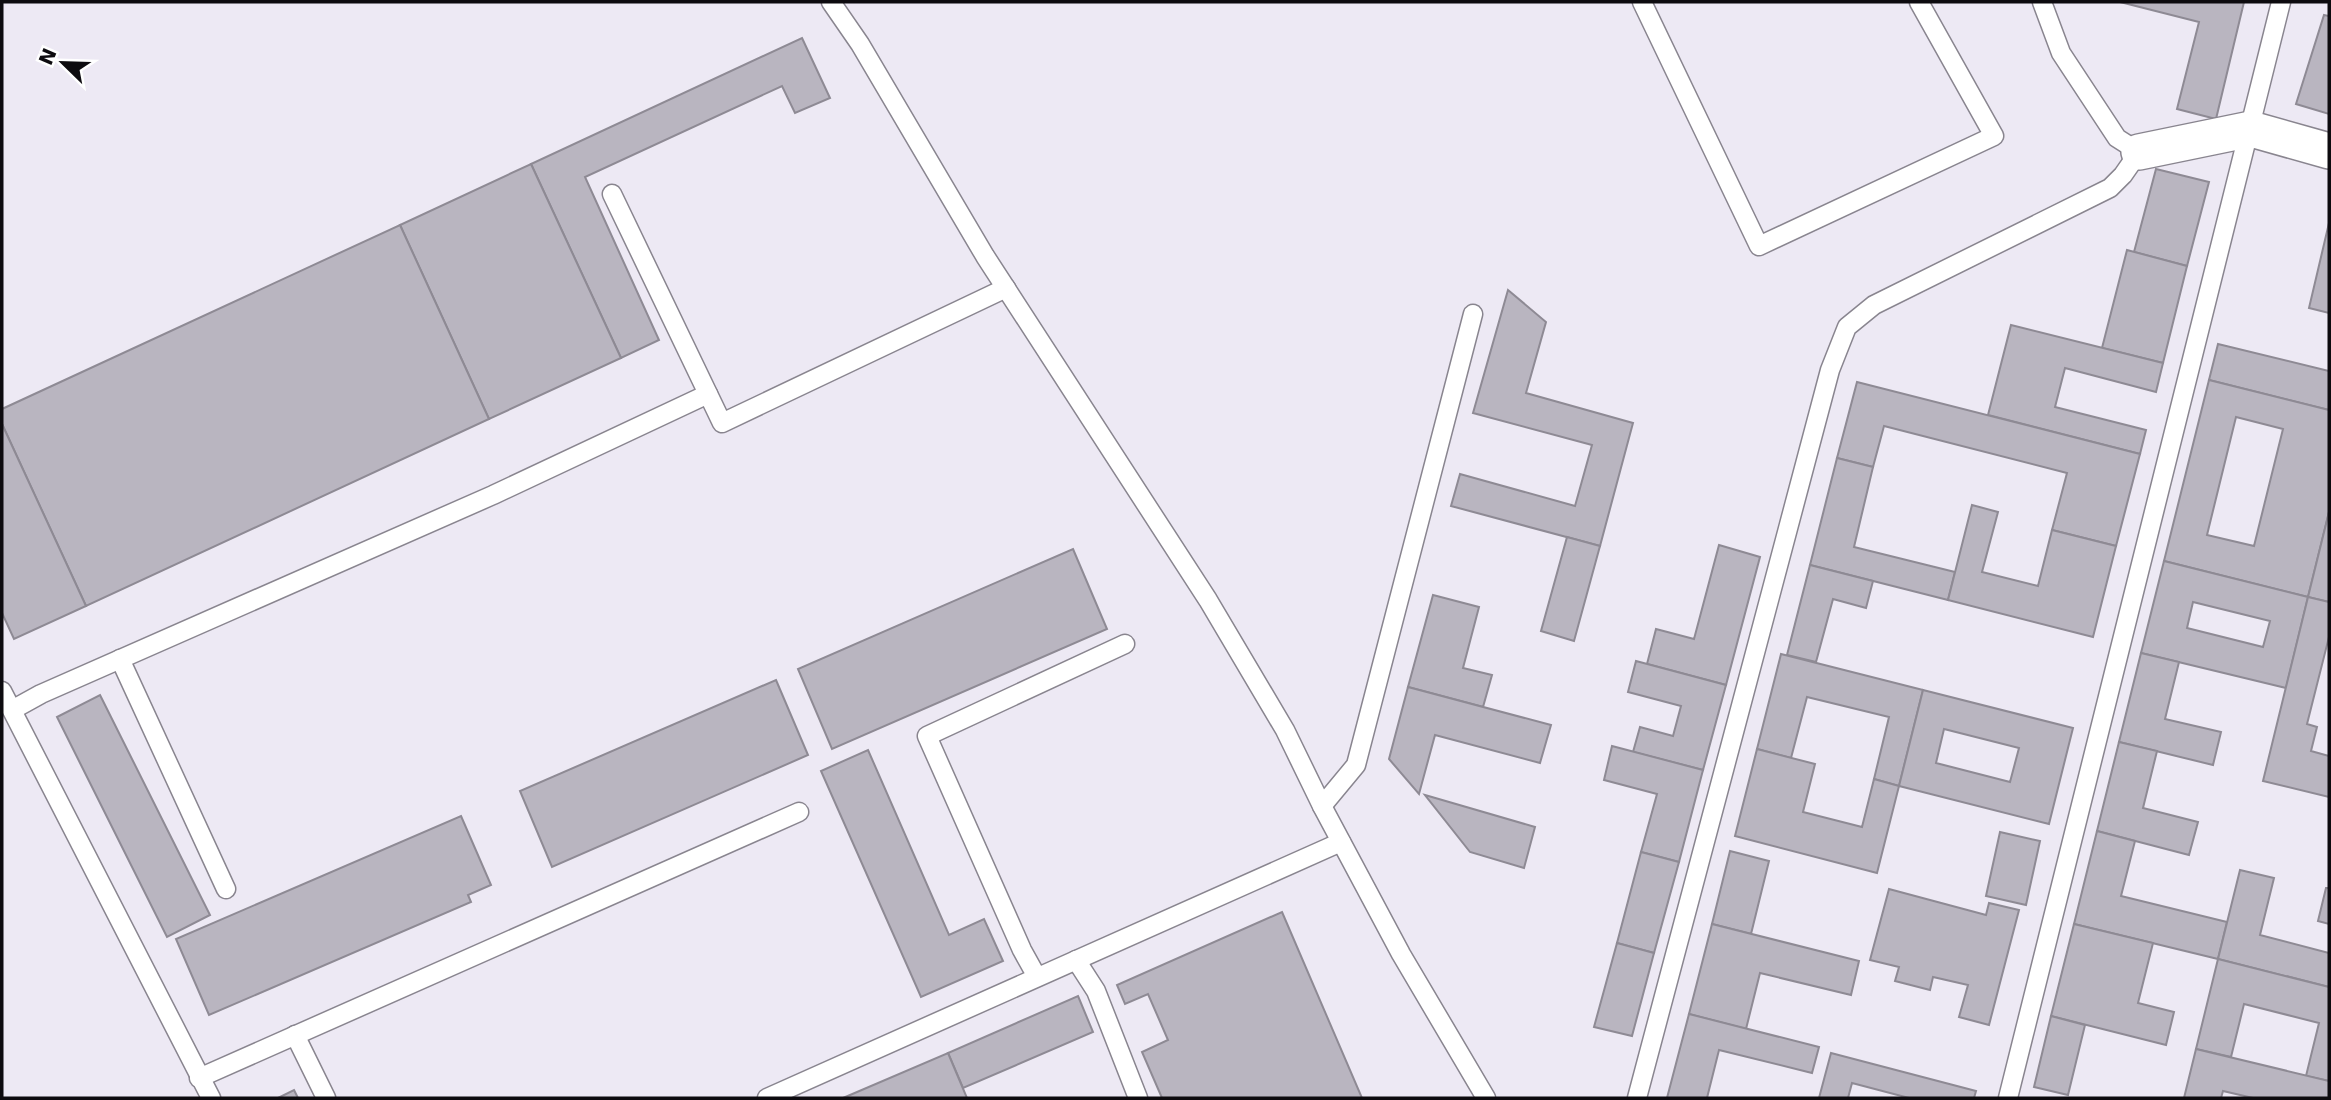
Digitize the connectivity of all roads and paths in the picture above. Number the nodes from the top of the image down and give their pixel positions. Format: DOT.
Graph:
graph roads {
  1 [pos="831,2"];
  2 [pos="1642,2"];
  3 [pos="1919,2"];
  4 [pos="2042,2"];
  5 [pos="2281,2"];
  6 [pos="2251,129"];
  7 [pos="2329,150"];
  8 [pos="2139,152"];
  9 [pos="612,194"];
  10 [pos="1006,288"];
  11 [pos="1473,314"];
  12 [pos="708,394"];
  13 [pos="1125,644"];
  14 [pos="120,659"];
  15 [pos="2,691"];
  16 [pos="12,710"];
  17 [pos="1322,806"];
  18 [pos="799,812"];
  19 [pos="1342,842"];
  20 [pos="226,890"];
  21 [pos="1076,960"];
  22 [pos="1037,977"];
  23 [pos="295,1035"];
  24 [pos="200,1078"];
  25 [pos="211,1098"];
  26 [pos="326,1098"];
  27 [pos="767,1098"];
  28 [pos="1138,1098"];
  29 [pos="1486,1098"];
  30 [pos="1637,1098"];
  31 [pos="2008,1098"];
  1 -- 10 [label="lane"];
  2 -- 3 [label="lane"];
  4 -- 8 [label="lane"];
  5 -- 6 [label="lane"];
  6 -- 7 [label="street"];
  6 -- 8 [label="street"];
  6 -- 31 [label="lane"];
  8 -- 30 [label="lane"];
  9 -- 12 [label="lane"];
  10 -- 12 [label="lane"];
  10 -- 17 [label="lane"];
  11 -- 17 [label="lane"];
  12 -- 14 [label="lane"];
  13 -- 22 [label="lane"];
  14 -- 16 [label="lane"];
  14 -- 20 [label="lane"];
  15 -- 16 [label="lane"];
  16 -- 24 [label="lane"];
  17 -- 19 [label="lane"];
  18 -- 23 [label="lane"];
  19 -- 21 [label="lane"];
  19 -- 29 [label="lane"];
  21 -- 22 [label="lane"];
  21 -- 28 [label="lane"];
  22 -- 27 [label="lane"];
  23 -- 24 [label="lane"];
  23 -- 26 [label="lane"];
  24 -- 25 [label="lane"];
}
